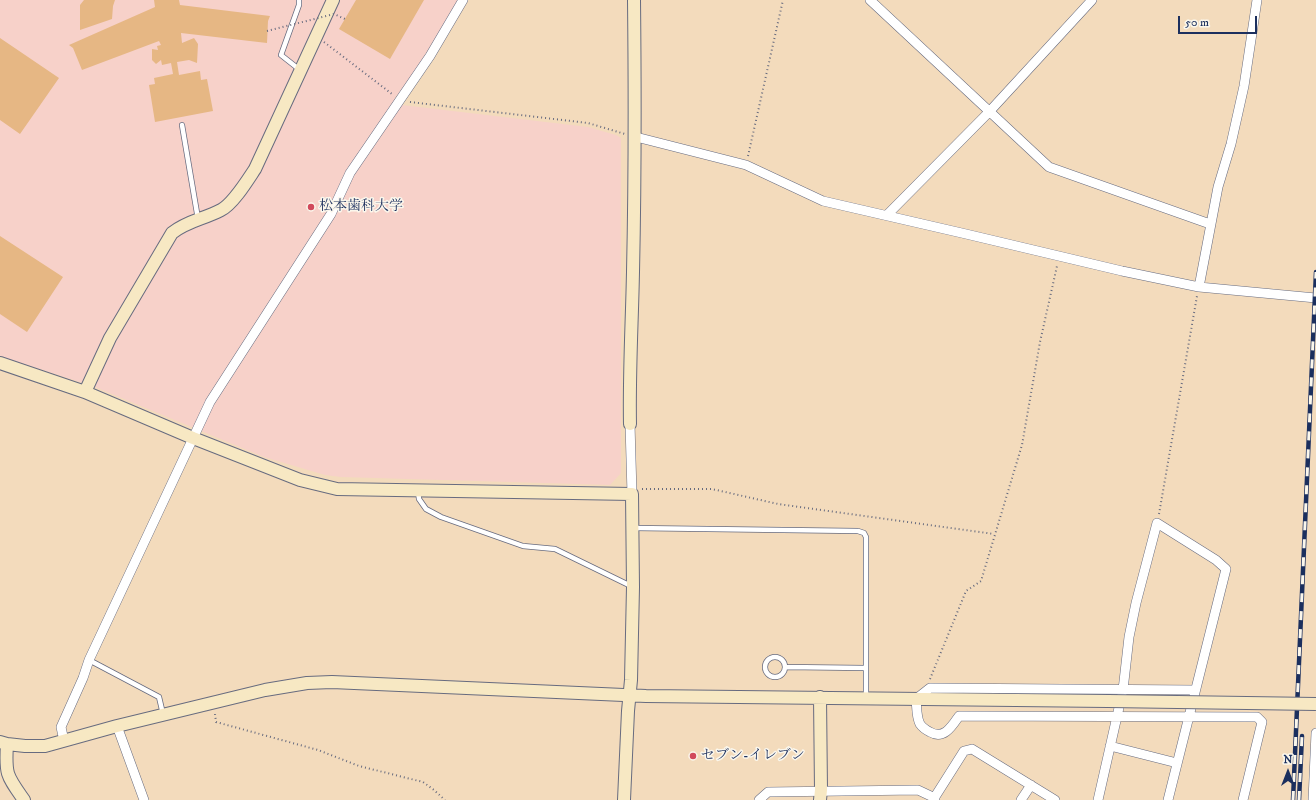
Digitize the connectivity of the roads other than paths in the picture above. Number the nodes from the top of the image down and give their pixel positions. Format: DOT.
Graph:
graph roads {
  1 [pos="299,0"];
  2 [pos="333,0"];
  3 [pos="462,0"];
  4 [pos="634,0"];
  5 [pos="870,0"];
  6 [pos="1092,0"];
  7 [pos="1257,0"];
  8 [pos="300,70"];
  9 [pos="989,112"];
  10 [pos="182,125"];
  11 [pos="636,137"];
  12 [pos="887,216"];
  13 [pos="198,219"];
  14 [pos="1210,224"];
  15 [pos="1199,287"];
  16 [pos="1316,298"];
  17 [pos="0,363"];
  18 [pos="85,392"];
  19 [pos="630,424"];
  20 [pos="193,438"];
  21 [pos="418,490"];
  22 [pos="632,494"];
  23 [pos="632,528"];
  24 [pos="633,587"];
  25 [pos="89,660"];
  26 [pos="785,668"];
  27 [pos="866,668"];
  28 [pos="1122,690"];
  29 [pos="1195,690"];
  30 [pos="629,695"];
  31 [pos="820,697"];
  32 [pos="866,698"];
  33 [pos="916,698"];
  34 [pos="1316,704"];
  35 [pos="163,715"];
  36 [pos="1116,716"];
  37 [pos="1189,718"];
  38 [pos="117,726"];
  39 [pos="1316,733"];
  40 [pos="64,741"];
  41 [pos="3,743"];
  42 [pos="1110,746"];
  43 [pos="1177,763"];
  44 [pos="1031,785"];
  45 [pos="820,795"];
  46 [pos="934,799"];
  47 [pos="24,800"];
  48 [pos="144,800"];
  49 [pos="624,800"];
  50 [pos="759,800"];
  51 [pos="1021,800"];
  52 [pos="1055,800"];
  53 [pos="1098,800"];
  54 [pos="1168,800"];
  55 [pos="1243,800"];
  56 [pos="1313,800"];
  1 -- 8 [label="lane"];
  2 -- 8 [label="street"];
  3 -- 20 [label="street"];
  4 -- 11 [label="street"];
  5 -- 9 [label="street"];
  6 -- 9 [label="street"];
  7 -- 14 [label="street"];
  8 -- 13 [label="street"];
  9 -- 12 [label="street"];
  9 -- 14 [label="street"];
  10 -- 13 [label="lane"];
  11 -- 12 [label="street"];
  11 -- 19 [label="street"];
  12 -- 15 [label="street"];
  13 -- 18 [label="street"];
  14 -- 15 [label="street"];
  15 -- 16 [label="street"];
  17 -- 18 [label="street"];
  18 -- 20 [label="street"];
  19 -- 22 [label="street"];
  20 -- 21 [label="street"];
  20 -- 25 [label="street"];
  21 -- 22 [label="street"];
  21 -- 24 [label="lane"];
  22 -- 23 [label="street"];
  23 -- 24 [label="street"];
  23 -- 27 [label="lane"];
  24 -- 30 [label="street"];
  25 -- 35 [label="lane"];
  25 -- 40 [label="street"];
  26 -- 26 [label="lane"];
  26 -- 27 [label="lane"];
  27 -- 32 [label="lane"];
  28 -- 29 [label="street"];
  28 -- 29 [label="street"];
  28 -- 33 [label="street"];
  28 -- 36 [label="street"];
  29 -- 37 [label="street"];
  30 -- 31 [label="street"];
  30 -- 35 [label="street"];
  30 -- 49 [label="street"];
  31 -- 32 [label="street"];
  31 -- 45 [label="street"];
  32 -- 33 [label="street"];
  33 -- 34 [label="street, bridge"];
  33 -- 36 [label="street"];
  35 -- 38 [label="street"];
  36 -- 37 [label="street"];
  36 -- 42 [label="street"];
  37 -- 43 [label="street"];
  37 -- 55 [label="street"];
  38 -- 40 [label="street"];
  38 -- 48 [label="street"];
  39 -- 56 [label="street"];
  40 -- 41 [label="street"];
  41 -- 47 [label="street"];
  42 -- 43 [label="street"];
  42 -- 53 [label="street"];
  43 -- 54 [label="street"];
  44 -- 46 [label="street"];
  44 -- 51 [label="street"];
  44 -- 52 [label="street"];
  45 -- 46 [label="street"];
  45 -- 50 [label="street"];
}
